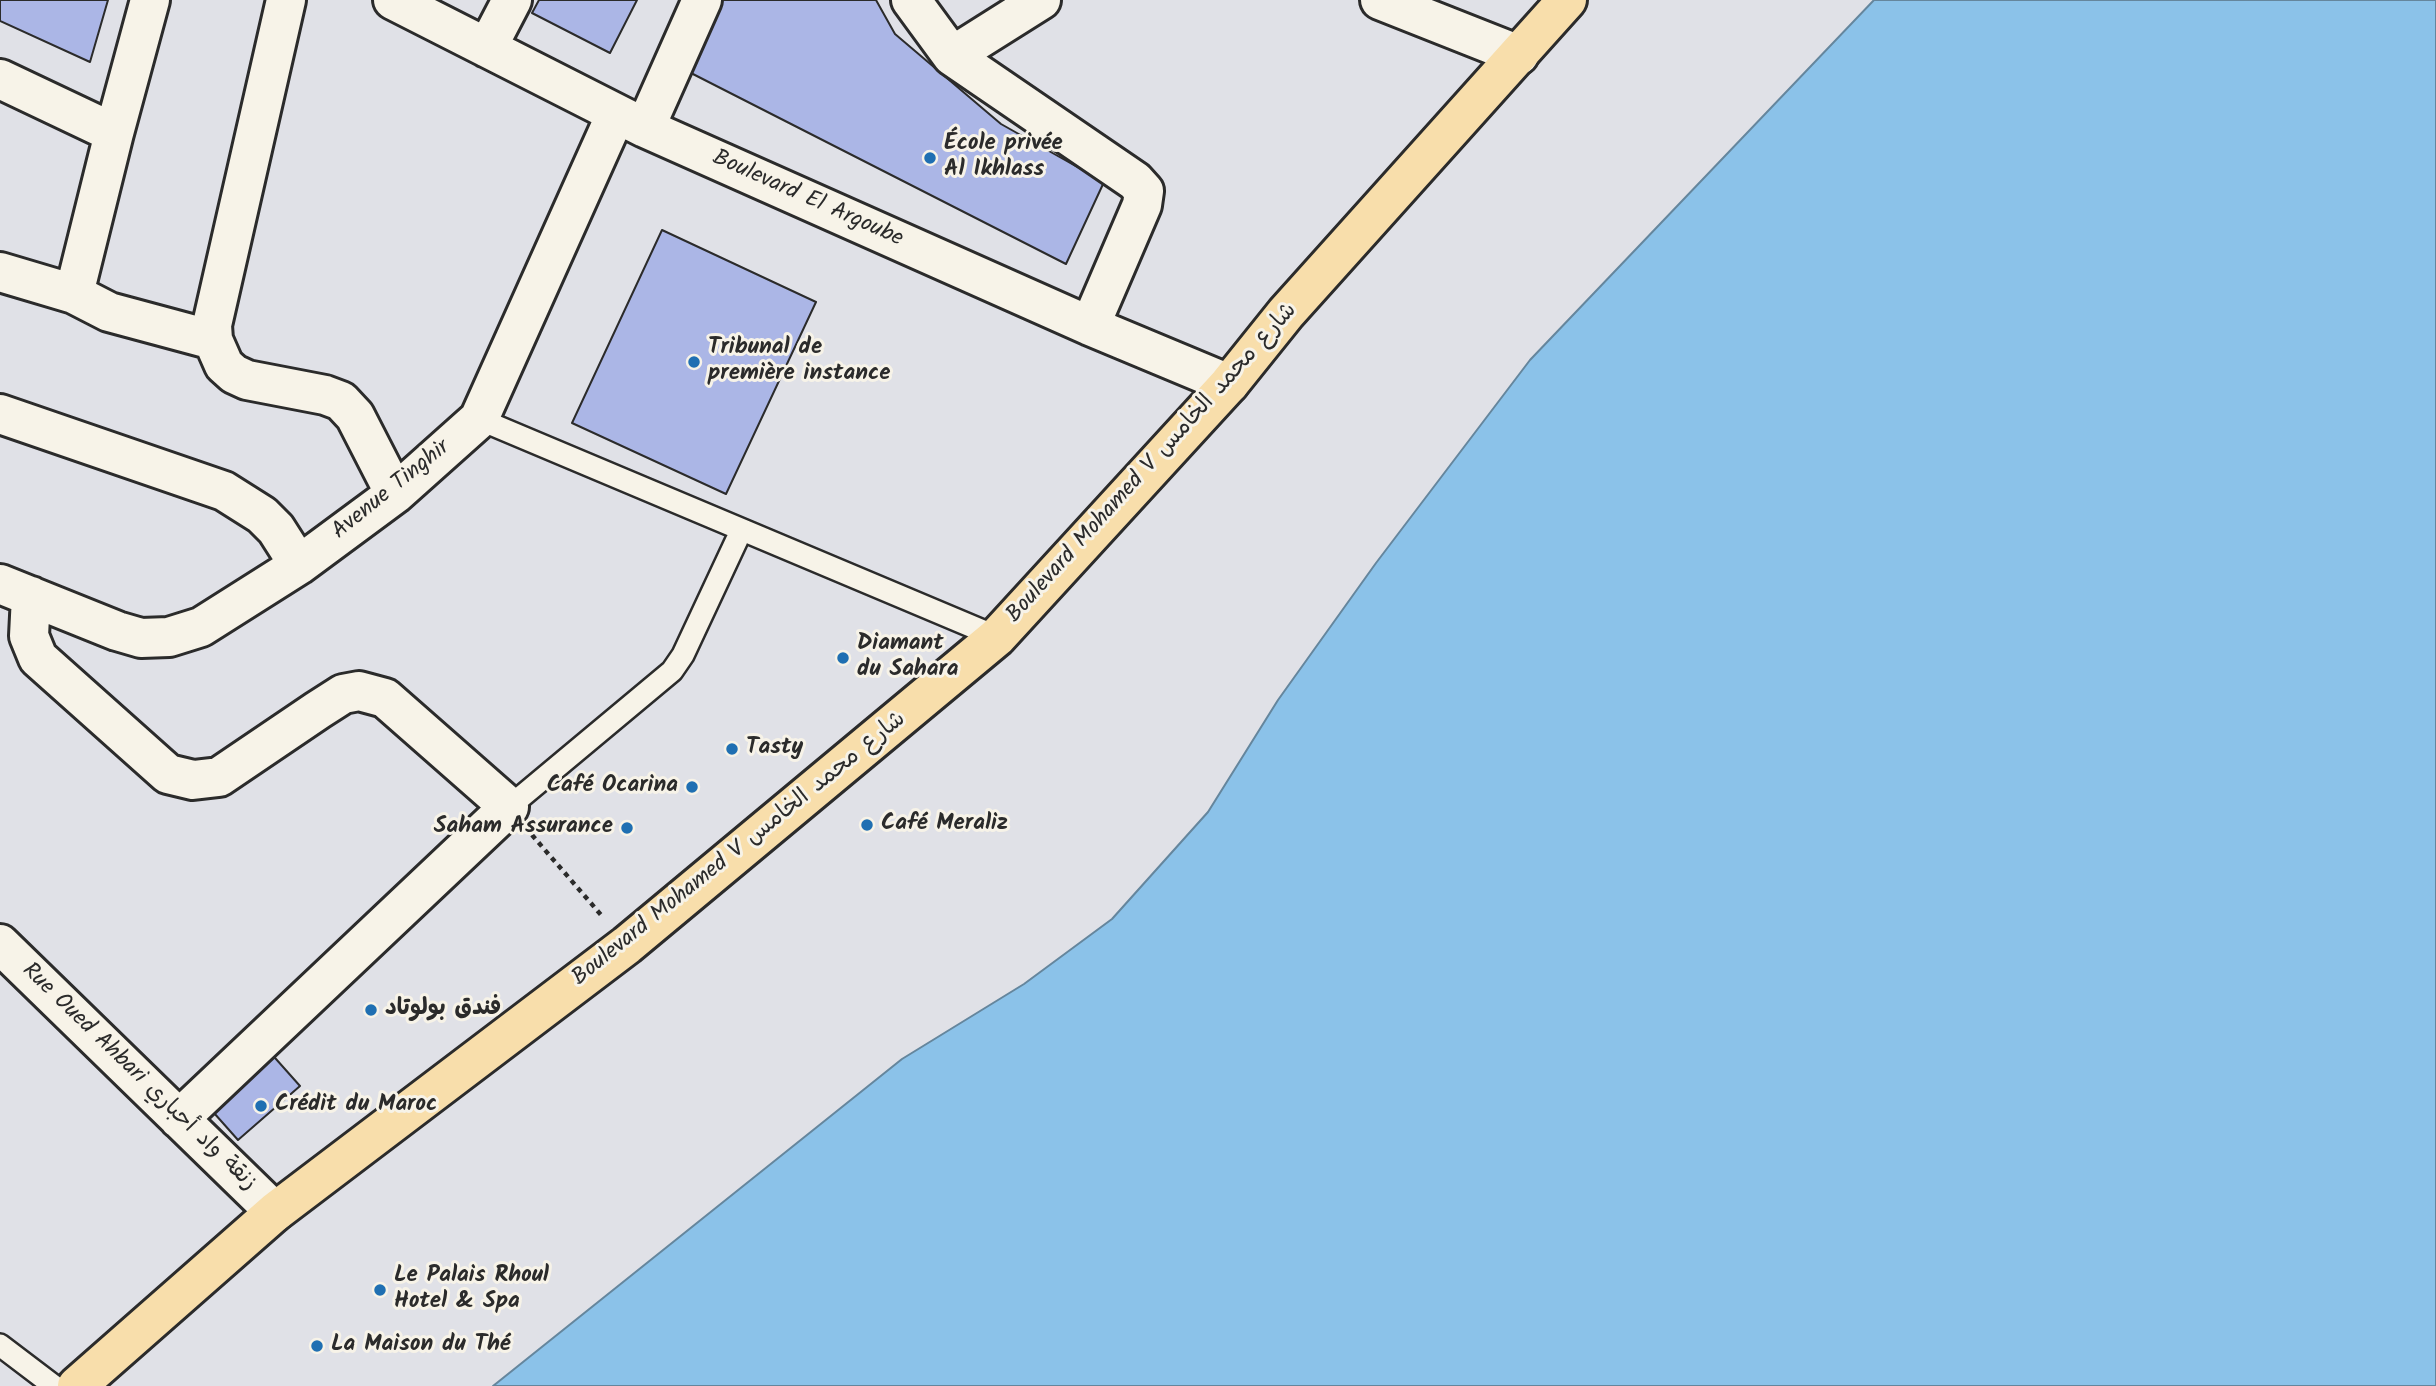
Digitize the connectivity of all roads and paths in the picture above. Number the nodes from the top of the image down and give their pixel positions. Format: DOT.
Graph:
graph roads {
  1 [pos="150,0"];
  2 [pos="286,0"];
  3 [pos="393,0"];
  4 [pos="512,0"];
  5 [pos="702,0"];
  6 [pos="911,0"];
  7 [pos="1041,0"];
  8 [pos="1380,0"];
  9 [pos="1567,0"];
  10 [pos="487,48"];
  11 [pos="1519,55"];
  12 [pos="952,56"];
  13 [pos="0,79"];
  14 [pos="630,121"];
  15 [pos="114,133"];
  16 [pos="0,272"];
  17 [pos="74,295"];
  18 [pos="1090,326"];
  19 [pos="213,340"];
  20 [pos="1229,384"];
  21 [pos="0,414"];
  22 [pos="479,419"];
  23 [pos="396,494"];
  24 [pos="741,531"];
  25 [pos="299,565"];
  26 [pos="15,590"];
  27 [pos="998,637"];
  28 [pos="509,807"];
  29 [pos="0,944"];
  30 [pos="627,945"];
  31 [pos="179,1119"];
  32 [pos="275,1213"];
  33 [pos="0,1345"];
  34 [pos="54,1386"];
  35 [pos="77,1386"];
  1 -- 15 [label="street"];
  2 -- 19 [label="street"];
  3 -- 10 [label="street, Boulevard El Argoube"];
  4 -- 10 [label="street"];
  5 -- 14 [label="street, Avenue Tinghir"];
  6 -- 12 [label="street"];
  7 -- 12 [label="street"];
  8 -- 11 [label="street"];
  9 -- 11 [label="main road, Boulevard Mohamed V شارع محمد الخامس"];
  10 -- 14 [label="street, Boulevard El Argoube"];
  11 -- 20 [label="main road, Boulevard Mohamed V شارع محمد الخامس"];
  12 -- 18 [label="street"];
  13 -- 15 [label="street"];
  14 -- 18 [label="street, Boulevard El Argoube"];
  14 -- 22 [label="street, Avenue Tinghir"];
  15 -- 17 [label="street"];
  16 -- 17 [label="street"];
  17 -- 19 [label="street"];
  18 -- 20 [label="street, Boulevard El Argoube"];
  19 -- 23 [label="street"];
  20 -- 27 [label="main road, Boulevard Mohamed V شارع محمد الخامس"];
  21 -- 25 [label="street"];
  22 -- 23 [label="street, Avenue Tinghir"];
  22 -- 24 [label="lane"];
  23 -- 25 [label="street, Avenue Tinghir"];
  24 -- 27 [label="lane"];
  24 -- 28 [label="lane"];
  25 -- 26 [label="street, Avenue Tinghir"];
  26 -- 28 [label="street"];
  27 -- 30 [label="main road, Boulevard Mohamed V شارع محمد الخامس"];
  28 -- 30 [label="path"];
  28 -- 31 [label="street"];
  29 -- 31 [label="street, Rue Oued Ahbari زنقة واد أحباري"];
  30 -- 32 [label="main road, Boulevard Mohamed V شارع محمد الخامس"];
  31 -- 32 [label="street, Rue Oued Ahbari زنقة واد أحباري"];
  32 -- 35 [label="main road, Boulevard Mohamed V شارع محمد الخامس"];
  33 -- 34 [label="lane"];
}
